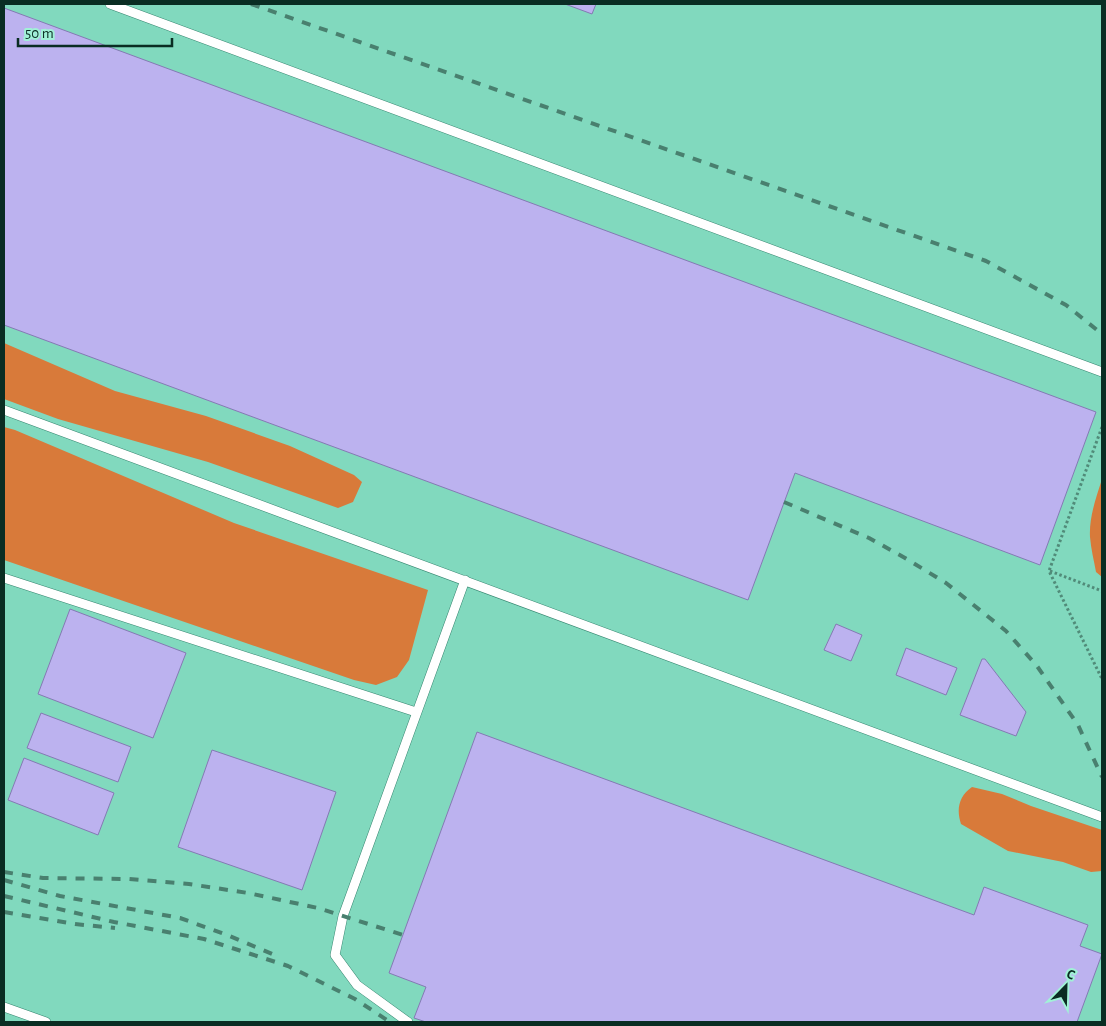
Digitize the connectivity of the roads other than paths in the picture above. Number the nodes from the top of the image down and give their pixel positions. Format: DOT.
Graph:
graph roads {
  1 [pos="110,4"];
  2 [pos="1102,372"];
  3 [pos="4,410"];
  4 [pos="4,578"];
  5 [pos="465,580"];
  6 [pos="416,712"];
  7 [pos="1102,817"];
  8 [pos="4,1007"];
  9 [pos="46,1022"];
  10 [pos="408,1022"];
  1 -- 2 [label="lane"];
  3 -- 5 [label="lane"];
  4 -- 6 [label="lane"];
  5 -- 6 [label="lane"];
  5 -- 7 [label="lane"];
  6 -- 10 [label="lane"];
  8 -- 9 [label="lane"];
}
